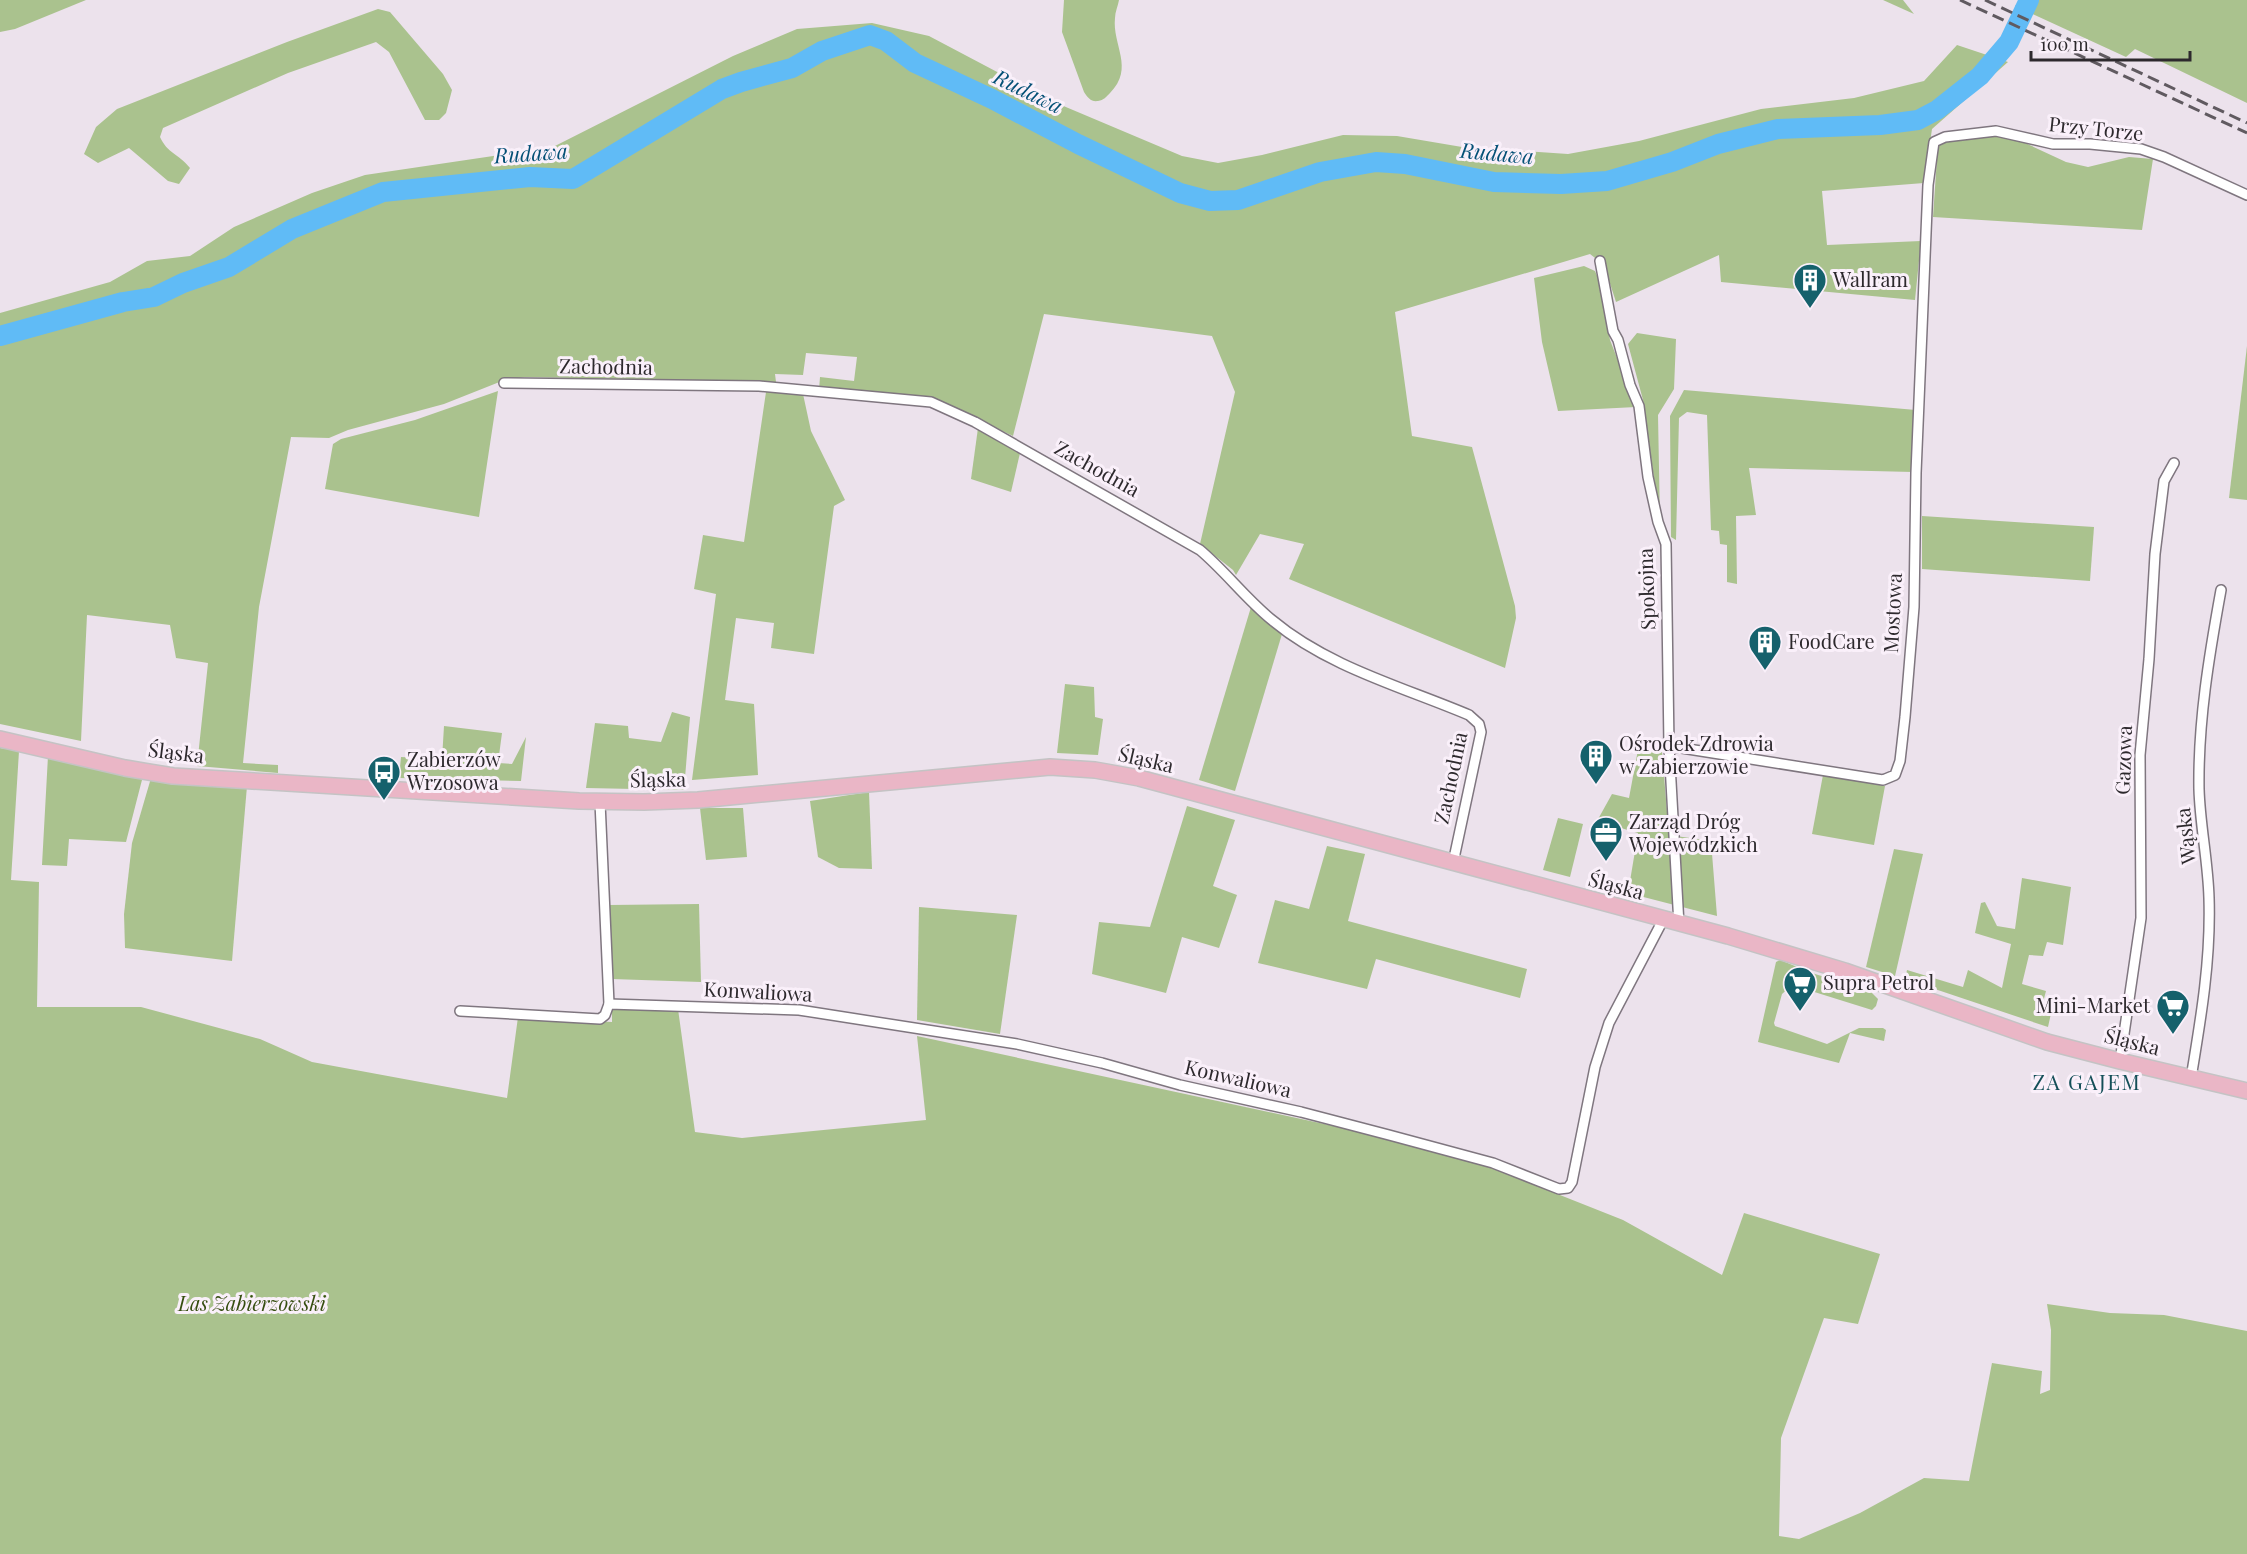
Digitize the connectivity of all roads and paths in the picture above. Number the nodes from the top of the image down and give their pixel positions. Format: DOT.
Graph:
graph roads {
  1 [pos="2247,195"];
  2 [pos="1927,221"];
  3 [pos="1600,261"];
  4 [pos="504,383"];
  5 [pos="2174,463"];
  6 [pos="2221,590"];
  7 [pos="0,739"];
  8 [pos="1669,746"];
  9 [pos="600,802"];
  10 [pos="1453,863"];
  11 [pos="1663,920"];
  12 [pos="1679,925"];
  13 [pos="609,1004"];
  14 [pos="460,1011"];
  15 [pos="2120,1061"];
  16 [pos="2191,1078"];
  17 [pos="2247,1091"];
  1 -- 2 [label="street, Przy Torze"];
  2 -- 8 [label="street, Mostowa"];
  3 -- 8 [label="street, Spokojna"];
  4 -- 10 [label="street, Zachodnia"];
  5 -- 15 [label="street, Gazowa"];
  6 -- 16 [label="street, Wąska"];
  7 -- 9 [label="main road, Śląska"];
  8 -- 12 [label="street, Spokojna"];
  9 -- 10 [label="main road, Śląska"];
  9 -- 13 [label="street"];
  10 -- 11 [label="main road, Śląska"];
  11 -- 12 [label="main road, Śląska"];
  11 -- 13 [label="street, Konwaliowa"];
  12 -- 15 [label="main road, Śląska"];
  13 -- 14 [label="street"];
  15 -- 16 [label="main road, Śląska"];
  16 -- 17 [label="main road, Śląska"];
}
